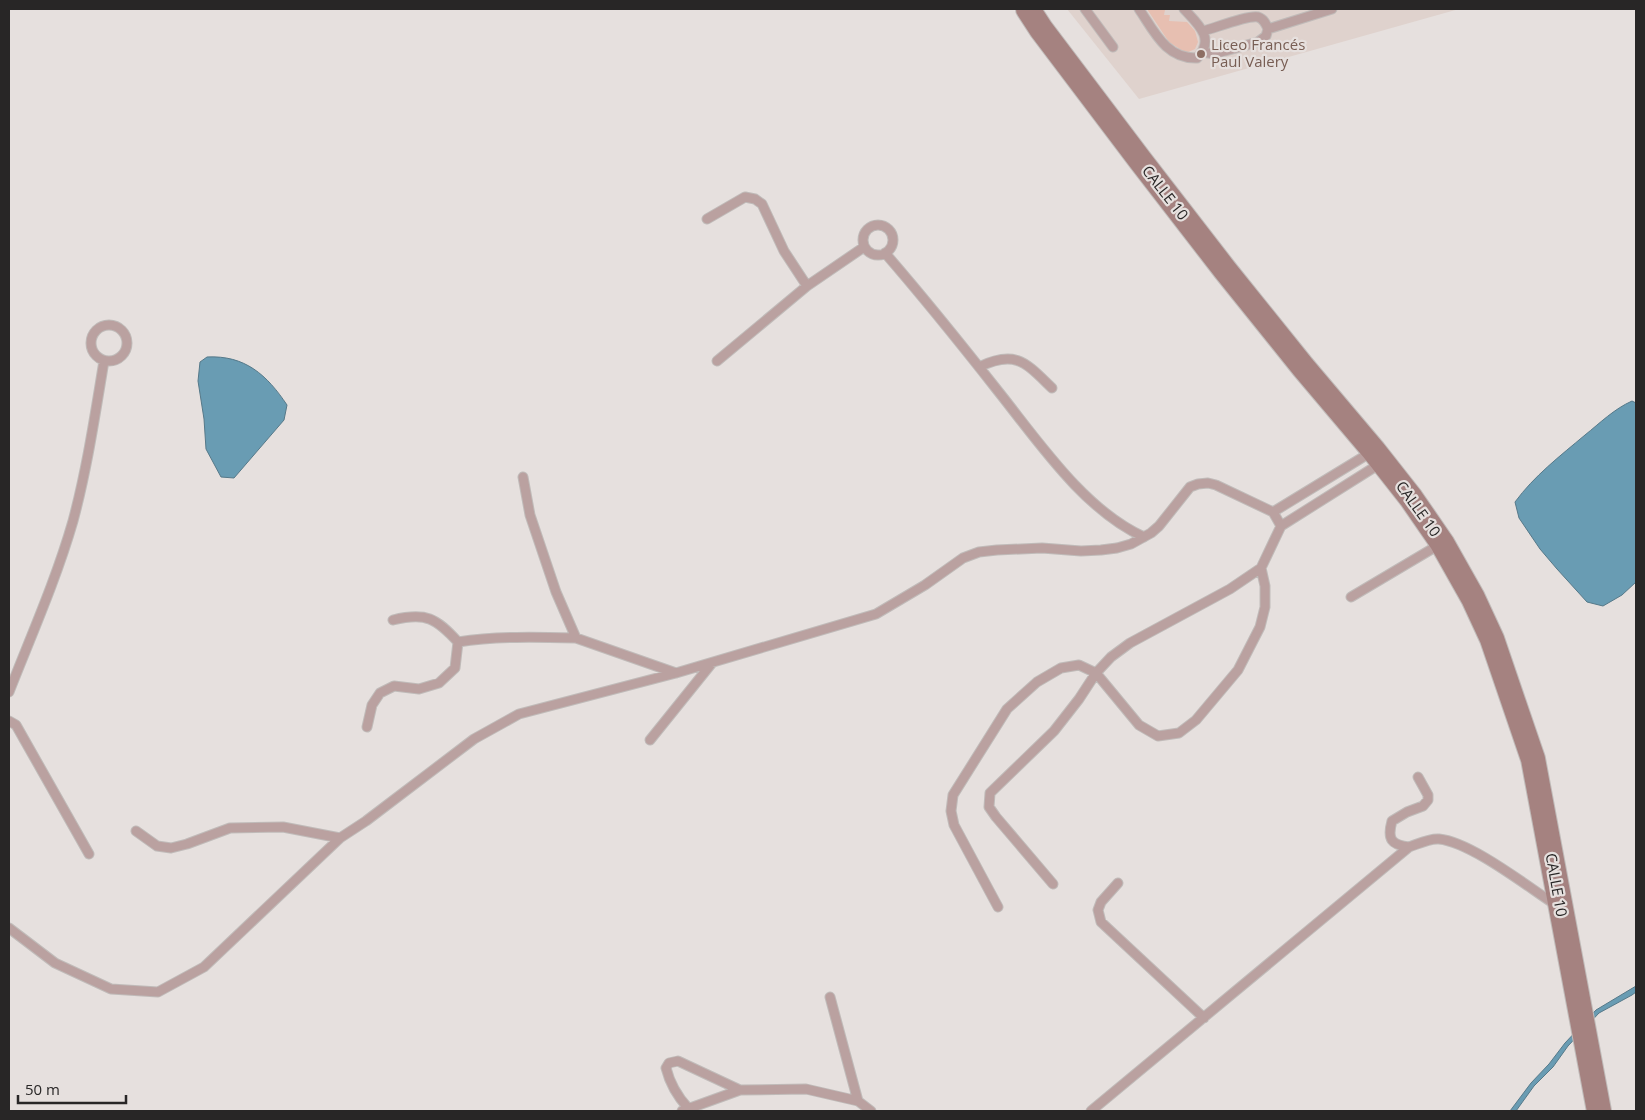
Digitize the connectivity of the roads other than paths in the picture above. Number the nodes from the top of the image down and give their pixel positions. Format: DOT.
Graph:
graph roads {
  1 [pos="1028,9"];
  2 [pos="1085,9"];
  3 [pos="1139,9"];
  4 [pos="1184,9"];
  5 [pos="1332,9"];
  6 [pos="1268,29"];
  7 [pos="1203,31"];
  8 [pos="1113,47"];
  9 [pos="1203,52"];
  10 [pos="707,218"];
  11 [pos="864,247"];
  12 [pos="885,253"];
  13 [pos="807,286"];
  14 [pos="104,361"];
  15 [pos="717,361"];
  16 [pos="979,367"];
  17 [pos="1052,388"];
  18 [pos="1379,456"];
  19 [pos="523,477"];
  20 [pos="1273,512"];
  21 [pos="1281,526"];
  22 [pos="1144,537"];
  23 [pos="1442,543"];
  24 [pos="1261,568"];
  25 [pos="1351,597"];
  26 [pos="394,620"];
  27 [pos="576,638"];
  28 [pos="458,642"];
  29 [pos="712,663"];
  30 [pos="676,673"];
  31 [pos="1096,673"];
  32 [pos="9,692"];
  33 [pos="9,721"];
  34 [pos="367,727"];
  35 [pos="650,740"];
  36 [pos="1418,776"];
  37 [pos="136,831"];
  38 [pos="340,838"];
  39 [pos="1409,847"];
  40 [pos="90,854"];
  41 [pos="1118,883"];
  42 [pos="1054,884"];
  43 [pos="998,907"];
  44 [pos="1560,908"];
  45 [pos="9,928"];
  46 [pos="830,997"];
  47 [pos="1204,1018"];
  48 [pos="740,1090"];
  49 [pos="858,1101"];
  50 [pos="685,1110"];
  51 [pos="871,1111"];
  52 [pos="1092,1111"];
  53 [pos="1599,1111"];
  1 -- 18 [label="main road, CALLE 10"];
  2 -- 8 [label="lane"];
  3 -- 9 [label="lane"];
  4 -- 7 [label="lane"];
  5 -- 6 [label="lane"];
  6 -- 7 [label="lane"];
  6 -- 9 [label="lane"];
  7 -- 9 [label="lane"];
  10 -- 13 [label="lane"];
  11 -- 12 [label="lane"];
  11 -- 12 [label="lane"];
  11 -- 13 [label="lane"];
  12 -- 16 [label="lane"];
  13 -- 15 [label="lane"];
  14 -- 14 [label="lane"];
  14 -- 32 [label="lane"];
  16 -- 17 [label="lane"];
  16 -- 22 [label="lane"];
  18 -- 20 [label="lane"];
  18 -- 21 [label="lane"];
  18 -- 23 [label="main road, CALLE 10"];
  19 -- 27 [label="lane"];
  20 -- 21 [label="lane"];
  20 -- 22 [label="lane"];
  21 -- 24 [label="lane"];
  22 -- 29 [label="lane"];
  23 -- 25 [label="lane"];
  23 -- 44 [label="main road, CALLE 10"];
  24 -- 31 [label="lane"];
  24 -- 31 [label="lane"];
  26 -- 28 [label="lane"];
  27 -- 28 [label="lane"];
  27 -- 30 [label="lane"];
  28 -- 34 [label="lane"];
  29 -- 30 [label="lane"];
  29 -- 35 [label="lane"];
  30 -- 38 [label="lane"];
  31 -- 42 [label="lane"];
  31 -- 43 [label="lane"];
  33 -- 40 [label="lane"];
  36 -- 39 [label="lane"];
  37 -- 38 [label="lane"];
  38 -- 45 [label="lane"];
  39 -- 44 [label="lane"];
  39 -- 47 [label="lane"];
  41 -- 47 [label="lane"];
  44 -- 53 [label="main road, CALLE 10"];
  46 -- 49 [label="lane"];
  47 -- 52 [label="lane"];
  48 -- 49 [label="lane"];
  48 -- 50 [label="lane"];
  48 -- 50 [label="lane"];
  49 -- 51 [label="lane"];
}
